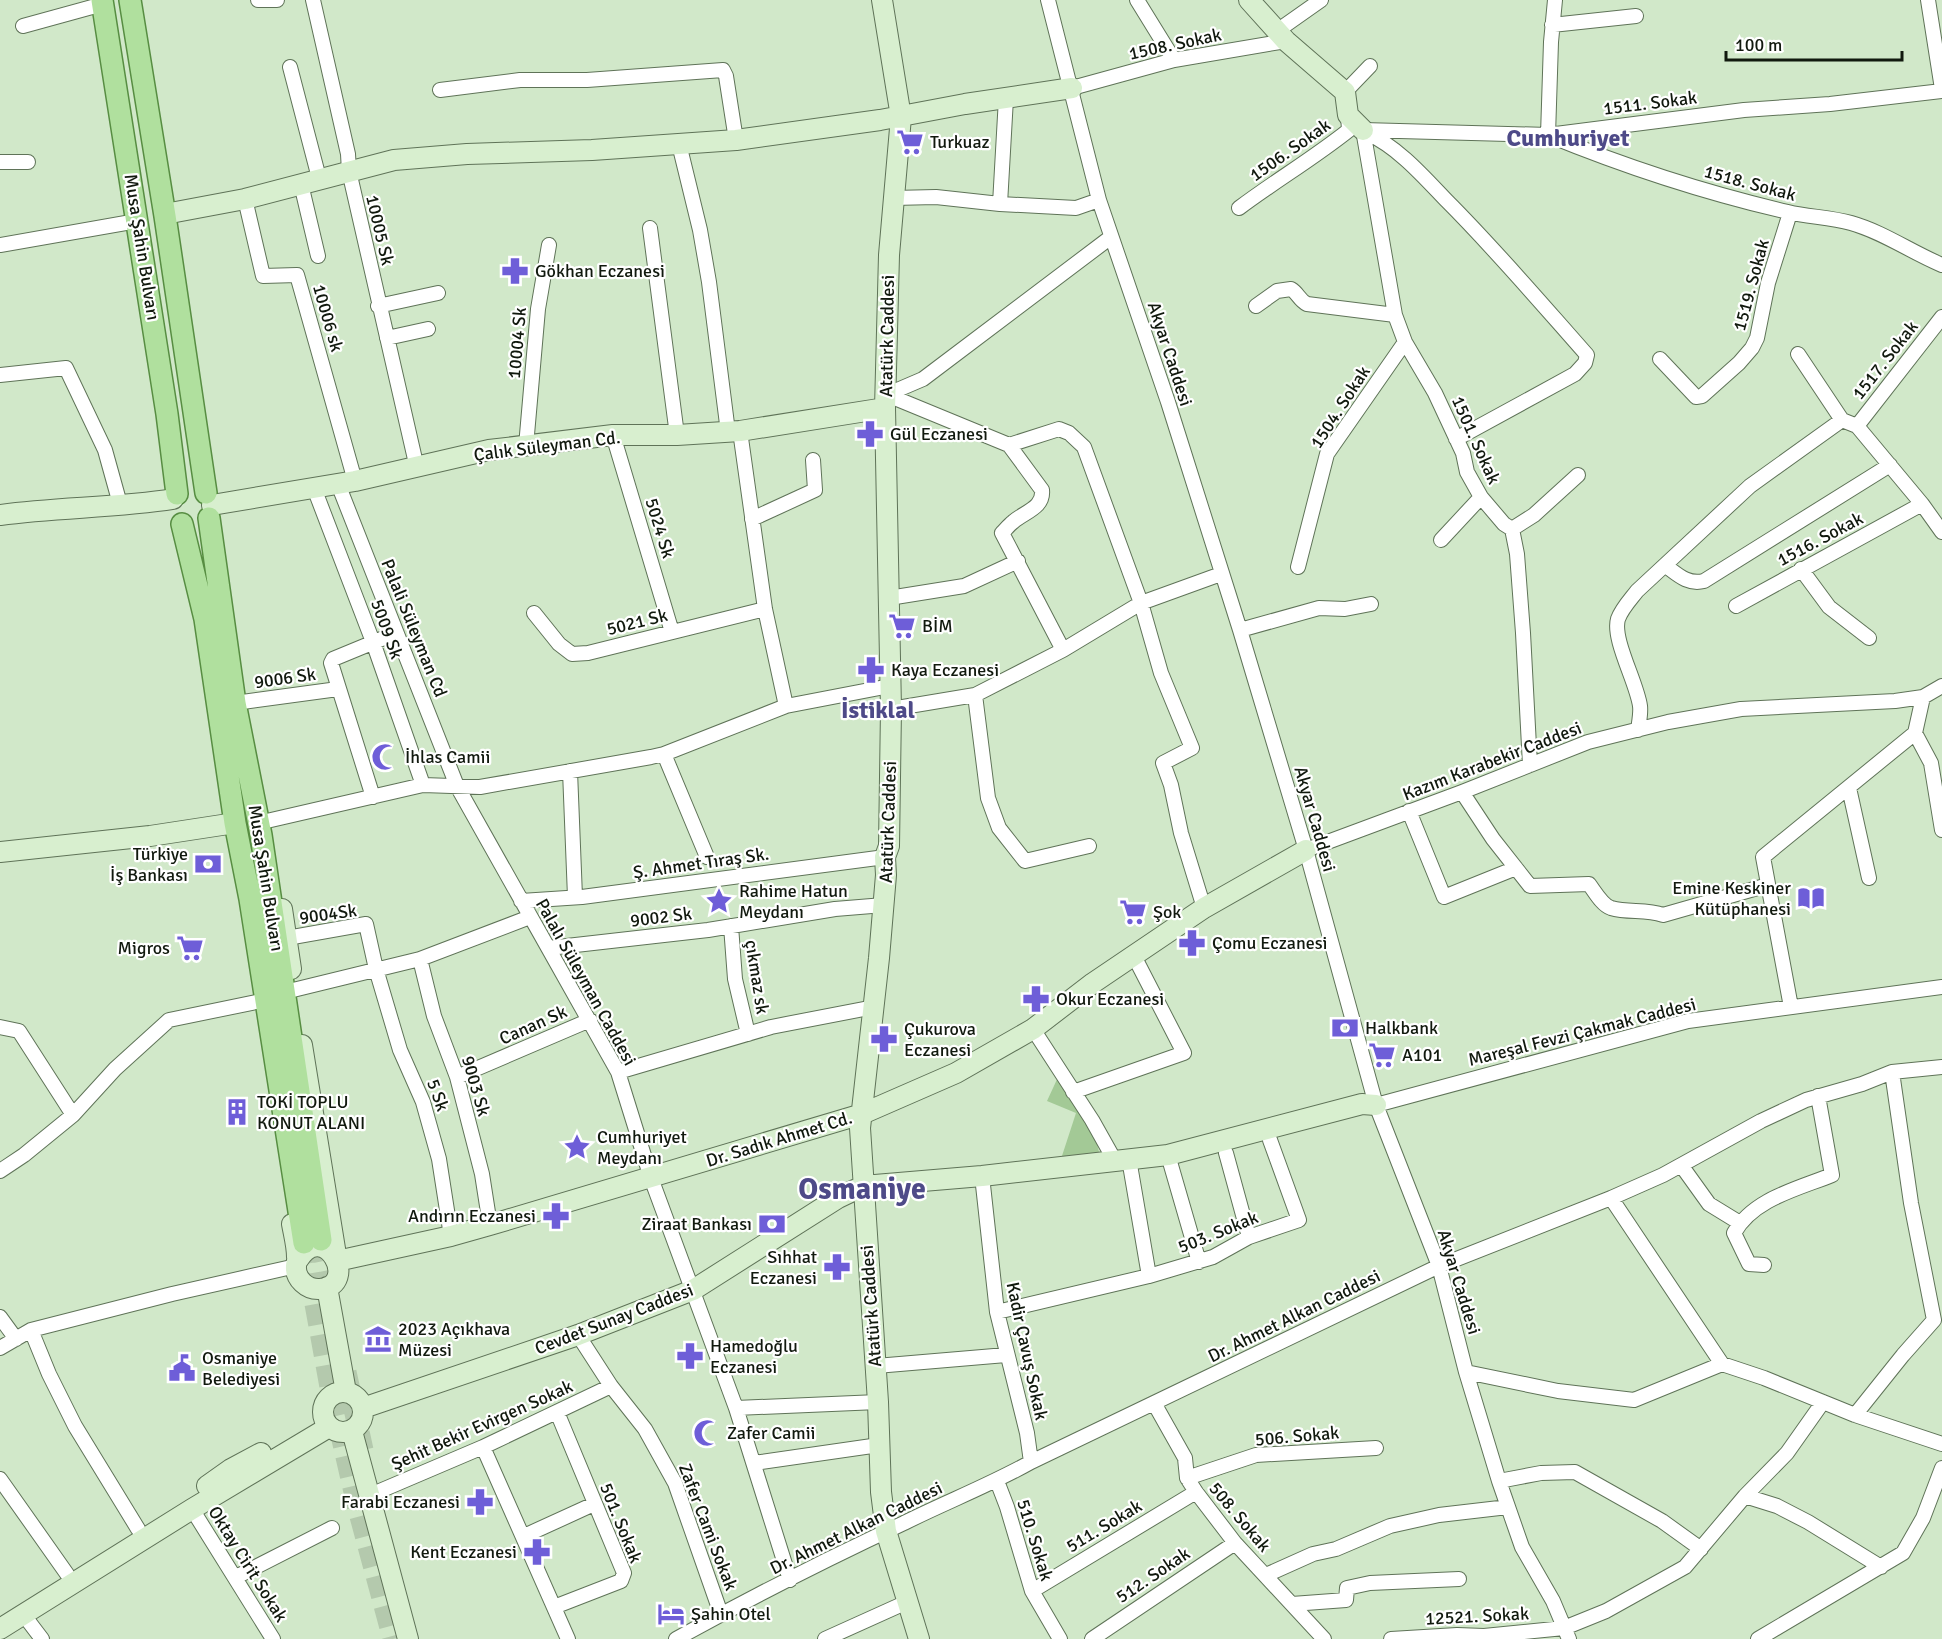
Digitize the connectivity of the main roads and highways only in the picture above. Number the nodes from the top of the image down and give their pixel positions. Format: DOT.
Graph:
graph roads {
  1 [pos="130,0"];
  2 [pos="882,0"];
  3 [pos="1249,0"];
  4 [pos="102,2"];
  5 [pos="1072,88"];
  6 [pos="902,117"];
  7 [pos="1363,130"];
  8 [pos="165,214"];
  9 [pos="886,399"];
  10 [pos="209,505"];
  11 [pos="176,508"];
  12 [pos="0,515"];
  13 [pos="0,523"];
  14 [pos="260,829"];
  15 [pos="236,833"];
  16 [pos="1306,850"];
  17 [pos="0,852"];
  18 [pos="862,1114"];
  19 [pos="1168,1155"];
  20 [pos="863,1186"];
  21 [pos="305,1252"];
  22 [pos="337,1261"];
  23 [pos="322,1288"];
  24 [pos="340,1392"];
  25 [pos="363,1408"];
  26 [pos="337,1427"];
  27 [pos="12,1612"];
  28 [pos="0,1629"];
  29 [pos="397,1639"];
  30 [pos="408,1639"];
  31 [pos="919,1639"];
  1 -- 8 [label="main road, Musa Şahin Bulvarı"];
  2 -- 6 [label="main road, Atatürk Caddesi"];
  3 -- 7 [label="main road"];
  4 -- 11 [label="main road, Musa Şahin Bulvarı"];
  5 -- 6 [label="main road"];
  6 -- 8 [label="main road"];
  6 -- 9 [label="main road, Atatürk Caddesi"];
  8 -- 10 [label="main road, Musa Şahin Bulvarı"];
  9 -- 10 [label="main road, Çalık Süleyman Cd."];
  9 -- 18 [label="main road, Atatürk Caddesi"];
  10 -- 11 [label="main road"];
  10 -- 11 [label="main road"];
  10 -- 14 [label="main road, Musa Şahin Bulvarı"];
  11 -- 12 [label="main road"];
  11 -- 13 [label="main road"];
  11 -- 15 [label="main road, Musa Şahin Bulvarı"];
  14 -- 21 [label="main road, Musa Şahin Bulvarı"];
  14 -- 22 [label="main road"];
  15 -- 17 [label="main road"];
  15 -- 21 [label="main road, Musa Şahin Bulvarı"];
  15 -- 21 [label="main road"];
  16 -- 18 [label="main road, Dr. Sadık Ahmet Cd."];
  18 -- 20 [label="main road, Atatürk Caddesi"];
  18 -- 22 [label="main road, Dr. Sadık Ahmet Cd."];
  19 -- 19 [label="main road"];
  19 -- 20 [label="main road, Cevdet Sunay Caddesi"];
  20 -- 25 [label="main road, Cevdet Sunay Caddesi"];
  20 -- 31 [label="main road, Atatürk Caddesi"];
  21 -- 22 [label="main road"];
  21 -- 23 [label="main road"];
  22 -- 23 [label="main road"];
  23 -- 24 [label="main road"];
  24 -- 25 [label="main road"];
  24 -- 26 [label="main road"];
  25 -- 26 [label="main road"];
  26 -- 27 [label="main road"];
  26 -- 27 [label="main road"];
  26 -- 29 [label="main road"];
  26 -- 30 [label="main road"];
  27 -- 28 [label="main road"];
}
